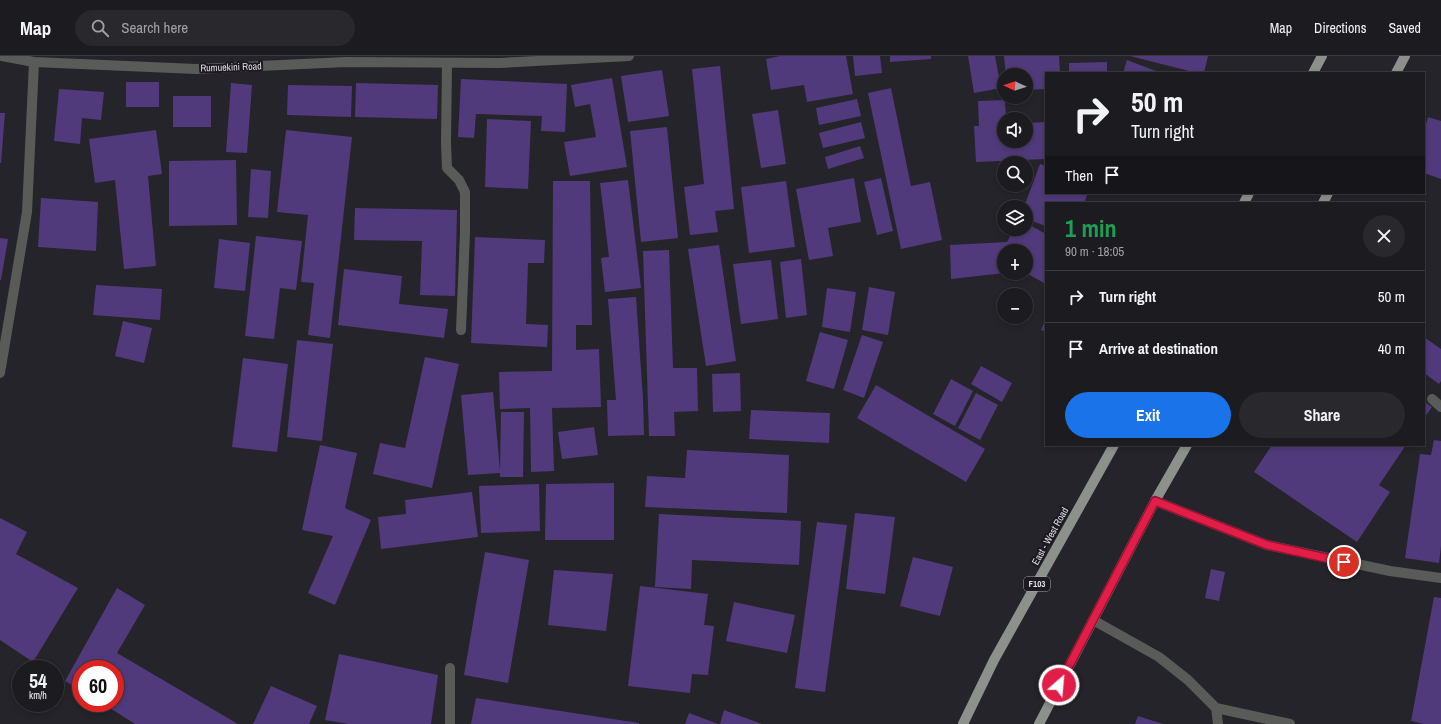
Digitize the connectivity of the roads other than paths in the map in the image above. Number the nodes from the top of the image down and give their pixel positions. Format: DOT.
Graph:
graph roads {
  1 [pos="2,56"];
  2 [pos="629,56"];
  3 [pos="1322,56"];
  4 [pos="1405,56"];
  5 [pos="34,62"];
  6 [pos="447,63"];
  7 [pos="1314,72"];
  8 [pos="1397,72"];
  9 [pos="461,330"];
  10 [pos="0,373"];
  11 [pos="1432,399"];
  12 [pos="1441,407"];
  13 [pos="1113,446"];
  14 [pos="1185,446"];
  15 [pos="1155,501"];
  16 [pos="1441,578"];
  17 [pos="1093,620"];
  18 [pos="450,668"];
  19 [pos="1216,708"];
  20 [pos="450,724"];
  21 [pos="963,724"];
  22 [pos="1039,724"];
  23 [pos="1218,724"];
  24 [pos="1290,724"];
  1 -- 5 [label="street, Rumuekini Road"];
  2 -- 6 [label="street, Rumuekini Road"];
  3 -- 7 [label="main road"];
  4 -- 8 [label="main road"];
  5 -- 6 [label="street, Rumuekini Road"];
  5 -- 10 [label="street"];
  6 -- 9 [label="street"];
  11 -- 12 [label="street"];
  13 -- 21 [label="main road, East - West Road / F103"];
  14 -- 15 [label="main road"];
  15 -- 16 [label="street"];
  15 -- 17 [label="main road"];
  17 -- 19 [label="street"];
  17 -- 22 [label="main road"];
  18 -- 20 [label="street"];
  19 -- 23 [label="street"];
  19 -- 24 [label="street"];
}
